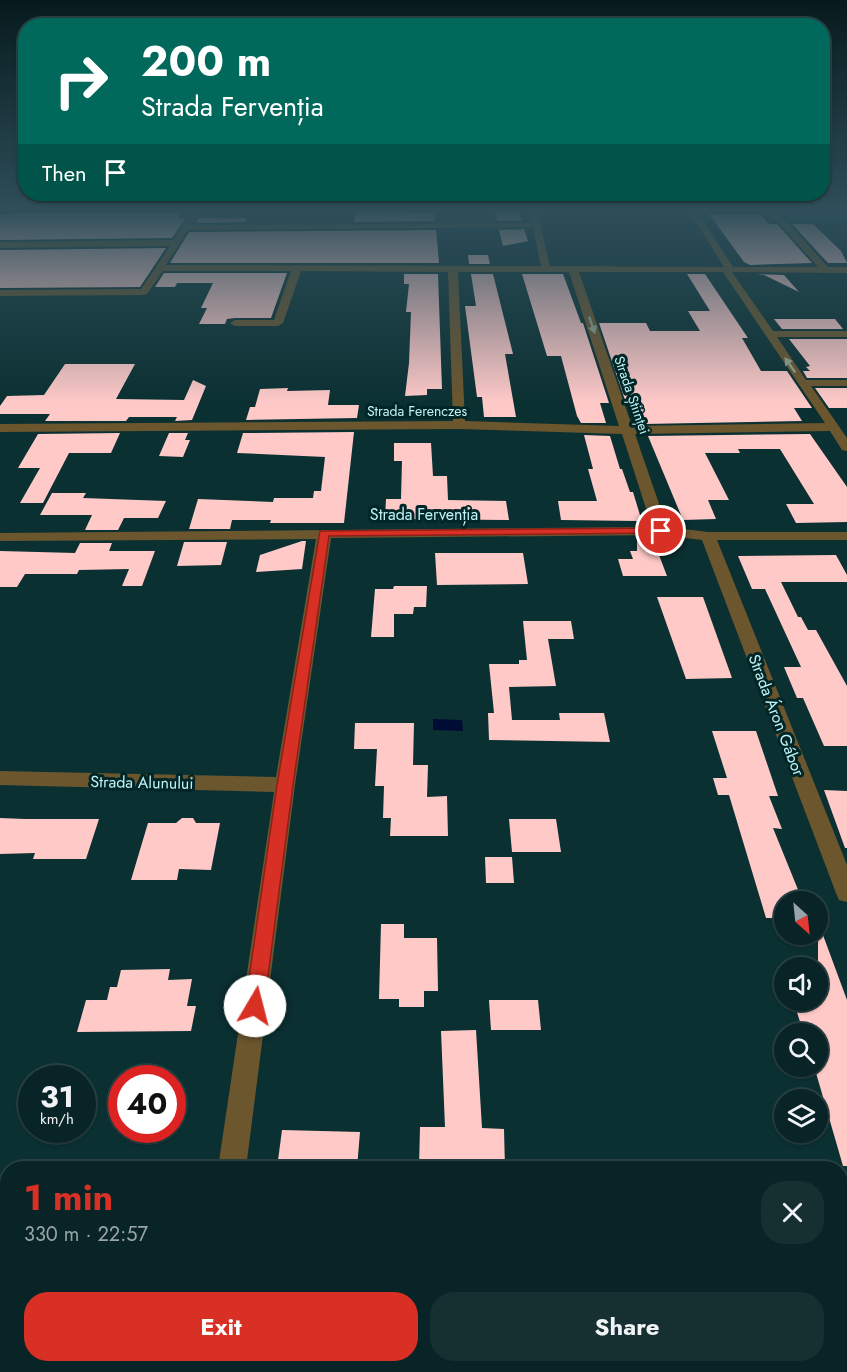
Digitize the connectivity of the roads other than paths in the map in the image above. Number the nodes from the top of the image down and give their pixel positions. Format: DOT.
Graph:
graph roads {
  1 [pos="157,275"];
  2 [pos="295,275"];
  3 [pos="453,275"];
  4 [pos="575,275"];
  5 [pos="730,275"];
  6 [pos="0,293"];
  7 [pos="235,323"];
  8 [pos="769,334"];
  9 [pos="847,334"];
  10 [pos="803,383"];
  11 [pos="847,383"];
  12 [pos="459,425"];
  13 [pos="833,427"];
  14 [pos="0,428"];
  15 [pos="629,430"];
  16 [pos="847,447"];
  17 [pos="661,531"];
  18 [pos="324,533"];
  19 [pos="708,536"];
  20 [pos="847,536"];
  21 [pos="0,537"];
  22 [pos="0,778"];
  23 [pos="285,785"];
  24 [pos="847,894"];
  25 [pos="233,1161"];
  1 -- 6 [label="street"];
  2 -- 7 [label="street"];
  3 -- 12 [label="street"];
  4 -- 15 [label="street, Strada Științei, one-way"];
  5 -- 8 [label="street"];
  8 -- 9 [label="street"];
  10 -- 8 [label="street, one-way"];
  10 -- 11 [label="street"];
  10 -- 13 [label="street"];
  12 -- 14 [label="street, Strada Ferenczes"];
  12 -- 15 [label="street, Strada Ferenczes"];
  13 -- 15 [label="street, Strada Ferenczes"];
  13 -- 16 [label="street"];
  15 -- 17 [label="street, Strada Științei"];
  17 -- 18 [label="street, Strada Fervenția"];
  17 -- 19 [label="street, Strada Fervenția"];
  18 -- 21 [label="street, Strada Fervenția"];
  18 -- 23 [label="street"];
  19 -- 20 [label="street, Strada Fervenția"];
  19 -- 24 [label="street, Strada Áron Gábor"];
  22 -- 23 [label="street, Strada Alunului"];
  23 -- 25 [label="street"];
}
